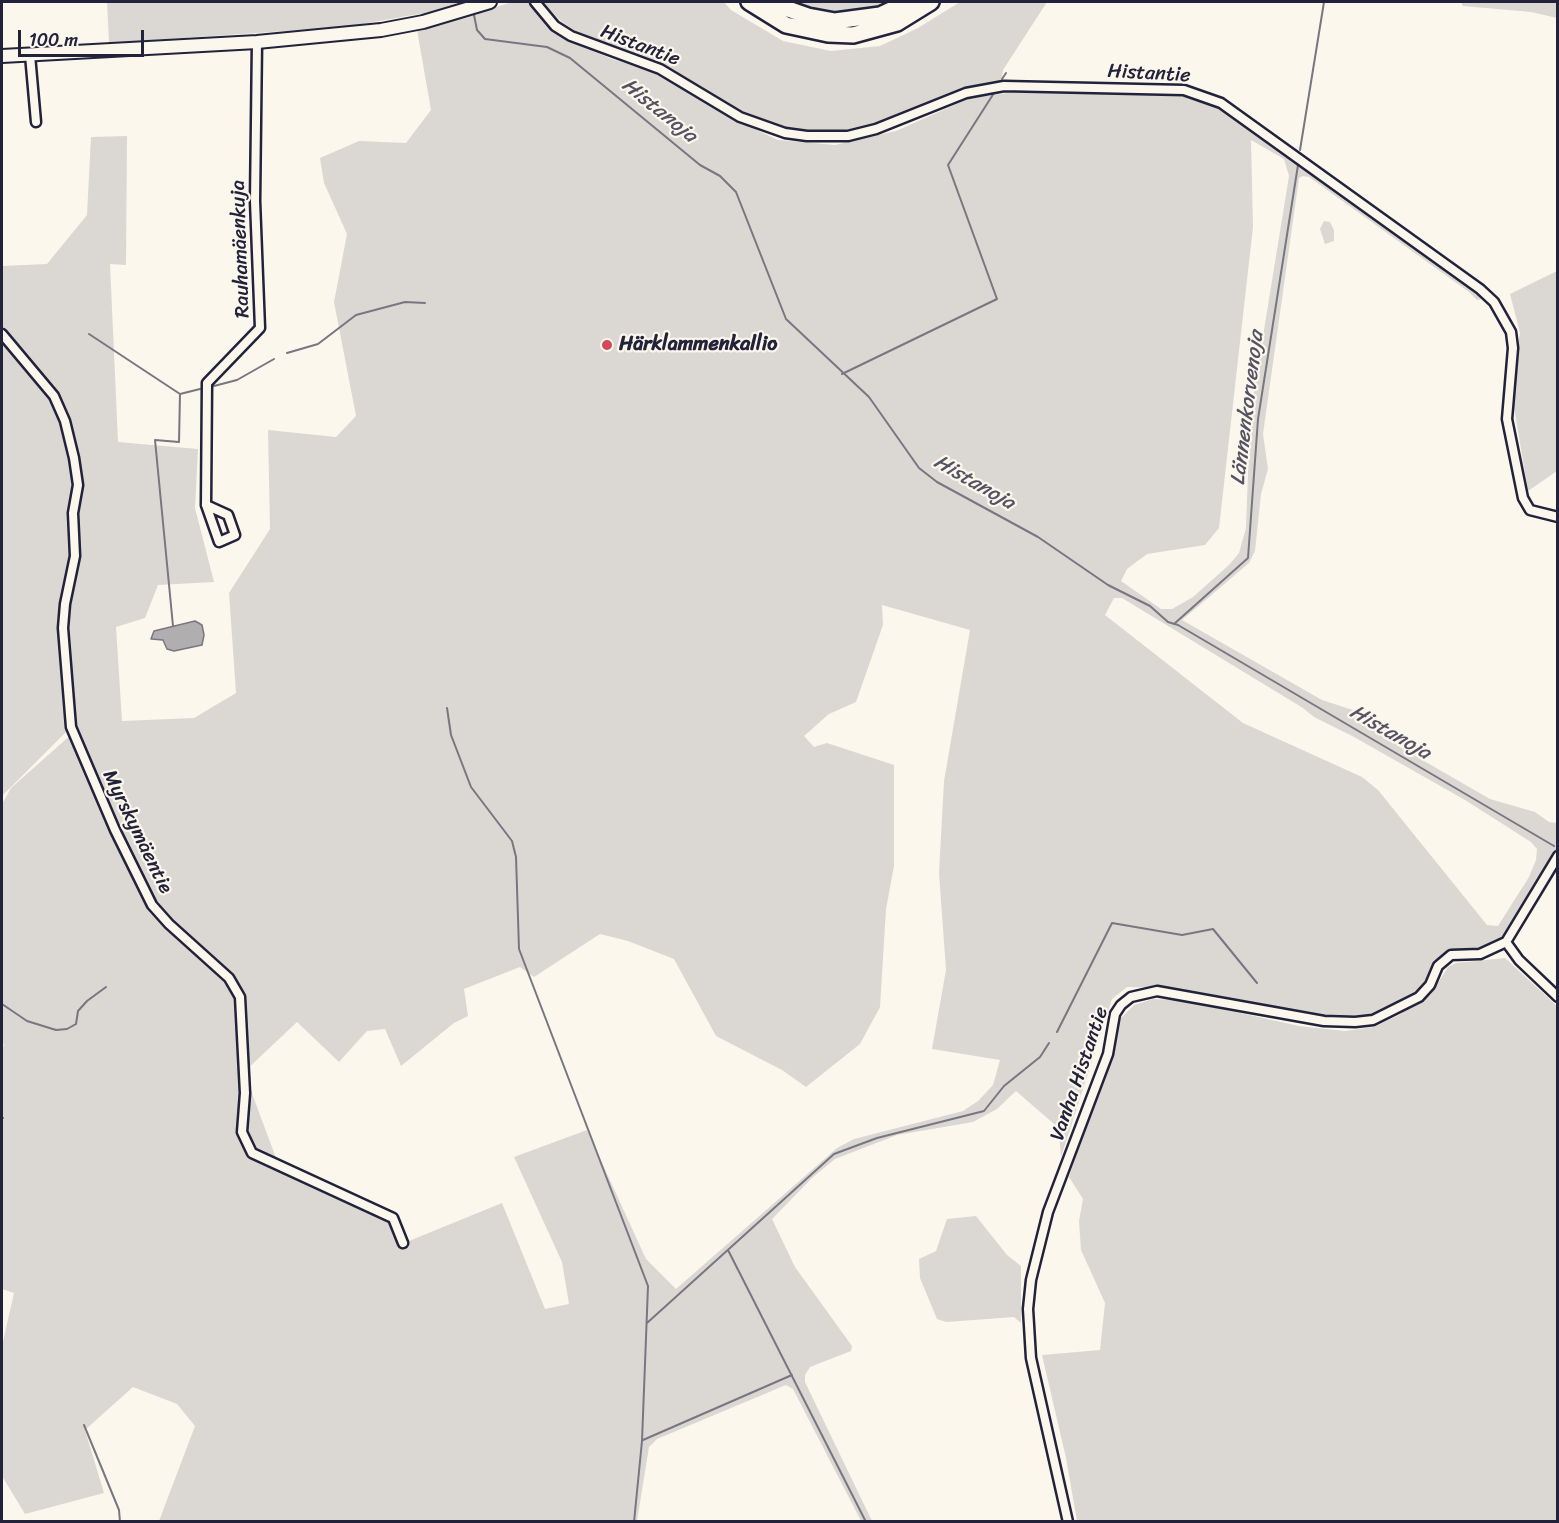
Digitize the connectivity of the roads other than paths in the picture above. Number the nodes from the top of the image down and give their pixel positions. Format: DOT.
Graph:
graph roads {
  1 [pos="490,2"];
  2 [pos="534,2"];
  3 [pos="749,2"];
  4 [pos="768,2"];
  5 [pos="908,2"];
  6 [pos="931,2"];
  7 [pos="257,42"];
  8 [pos="30,55"];
  9 [pos="2,56"];
  10 [pos="36,122"];
  11 [pos="2,334"];
  12 [pos="206,506"];
  13 [pos="1557,517"];
  14 [pos="1557,856"];
  15 [pos="1506,942"];
  16 [pos="1557,997"];
  17 [pos="403,1243"];
  18 [pos="1068,1521"];
  1 -- 7 [label="main road"];
  2 -- 13 [label="street, Histantie"];
  3 -- 6 [label="highway"];
  4 -- 5 [label="highway"];
  7 -- 8 [label="main road"];
  7 -- 12 [label="street, Rauhamäenkuja"];
  8 -- 9 [label="main road"];
  8 -- 10 [label="street"];
  11 -- 17 [label="street, Myrskymäentie"];
  14 -- 15 [label="street"];
  15 -- 16 [label="street"];
  15 -- 18 [label="street, Vanha Histantie"];
}
